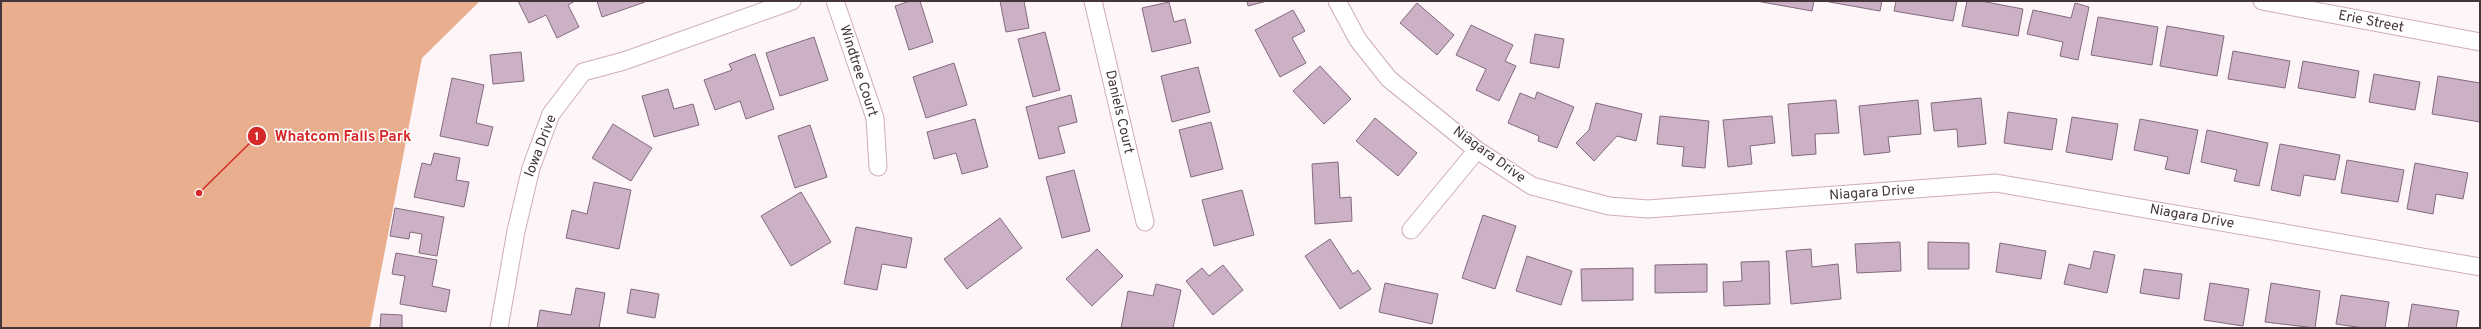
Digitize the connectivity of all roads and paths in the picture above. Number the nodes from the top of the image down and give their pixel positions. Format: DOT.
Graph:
graph roads {
  1 [pos="792,1"];
  2 [pos="835,1"];
  3 [pos="1093,1"];
  4 [pos="1336,1"];
  5 [pos="2262,1"];
  6 [pos="2480,42"];
  7 [pos="1477,150"];
  8 [pos="878,167"];
  9 [pos="1145,222"];
  10 [pos="1411,230"];
  11 [pos="2480,267"];
  12 [pos="499,328"];
  1 -- 12 [label="street, Iowa Drive"];
  2 -- 8 [label="street, Windtree Court"];
  3 -- 9 [label="street, Daniels Court"];
  4 -- 7 [label="street, Niagara Drive"];
  5 -- 6 [label="street, Erie Street"];
  7 -- 10 [label="street"];
  7 -- 11 [label="street, Niagara Drive"];
}
